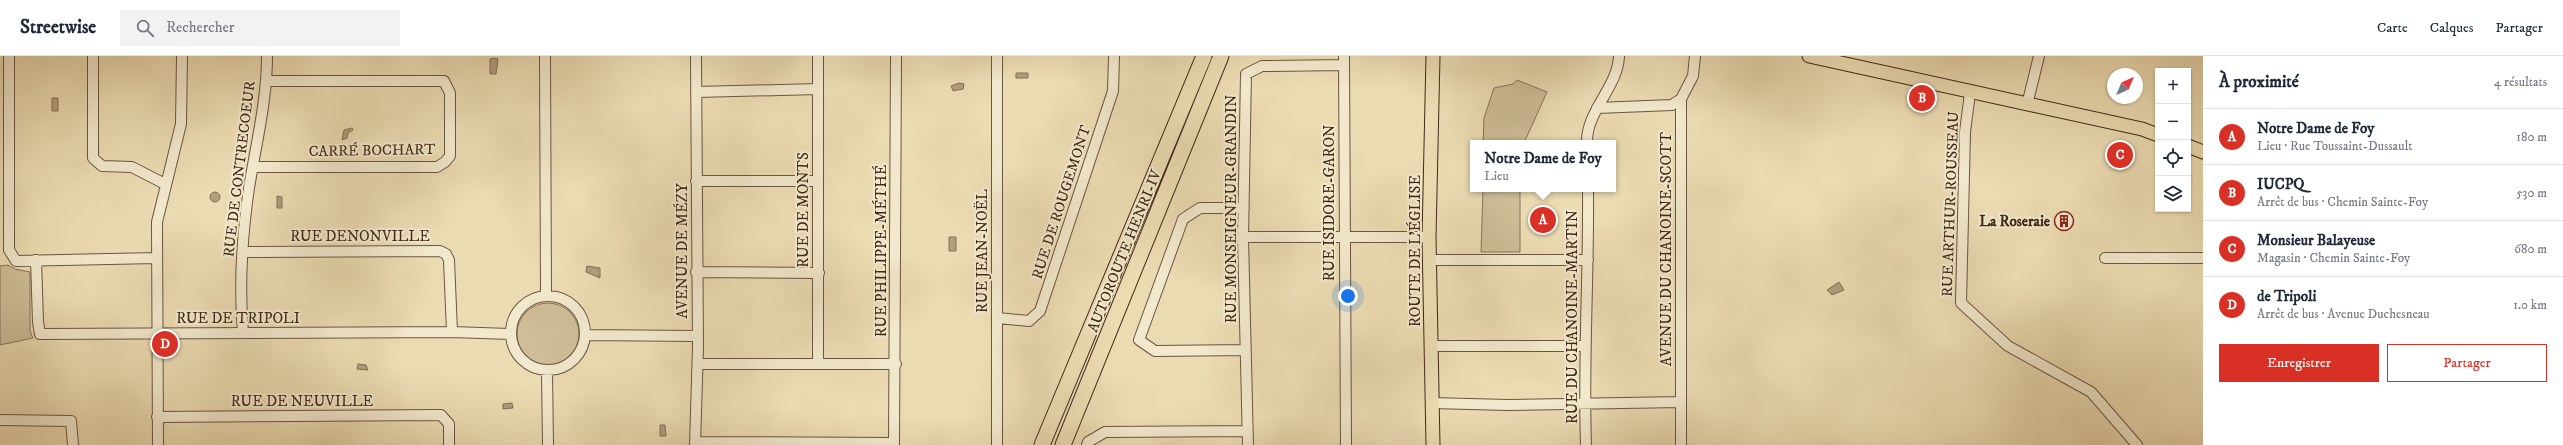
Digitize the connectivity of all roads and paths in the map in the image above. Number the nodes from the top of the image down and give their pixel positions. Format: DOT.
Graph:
graph roads {
  1 [pos="9,56"];
  2 [pos="93,56"];
  3 [pos="182,56"];
  4 [pos="267,56"];
  5 [pos="545,56"];
  6 [pos="696,56"];
  7 [pos="818,56"];
  8 [pos="896,56"];
  9 [pos="997,56"];
  10 [pos="1114,56"];
  11 [pos="1204,56"];
  12 [pos="1221,56"];
  13 [pos="1433,56"];
  14 [pos="1619,56"];
  15 [pos="1695,56"];
  16 [pos="1809,56"];
  17 [pos="2039,56"];
  18 [pos="1344,60"];
  19 [pos="267,81"];
  20 [pos="818,89"];
  21 [pos="696,92"];
  22 [pos="1970,93"];
  23 [pos="1681,99"];
  24 [pos="2027,105"];
  25 [pos="1597,108"];
  26 [pos="2155,134"];
  27 [pos="1588,140"];
  28 [pos="2191,147"];
  29 [pos="2203,152"];
  30 [pos="253,167"];
  31 [pos="696,181"];
  32 [pos="817,181"];
  33 [pos="165,184"];
  34 [pos="1588,192"];
  35 [pos="1244,208"];
  36 [pos="1243,237"];
  37 [pos="1429,237"];
  38 [pos="1344,238"];
  39 [pos="243,252"];
  40 [pos="156,258"];
  41 [pos="2105,258"];
  42 [pos="2203,258"];
  43 [pos="36,260"];
  44 [pos="1430,260"];
  45 [pos="1588,260"];
  46 [pos="696,272"];
  47 [pos="819,273"];
  48 [pos="546,295"];
  49 [pos="998,318"];
  50 [pos="452,332"];
  51 [pos="243,333"];
  52 [pos="157,334"];
  53 [pos="510,334"];
  54 [pos="586,335"];
  55 [pos="697,336"];
  56 [pos="1431,346"];
  57 [pos="1585,346"];
  58 [pos="1245,350"];
  59 [pos="698,364"];
  60 [pos="818,364"];
  61 [pos="896,364"];
  62 [pos="547,371"];
  63 [pos="1680,402"];
  64 [pos="1432,403"];
  65 [pos="1584,404"];
  66 [pos="157,416"];
  67 [pos="0,420"];
  68 [pos="1247,431"];
  69 [pos="695,444"];
  70 [pos="894,444"];
  71 [pos="73,445"];
  72 [pos="158,445"];
  73 [pos="450,445"];
  74 [pos="548,445"];
  75 [pos="997,445"];
  76 [pos="1042,445"];
  77 [pos="1063,445"];
  78 [pos="1087,445"];
  79 [pos="1248,445"];
  80 [pos="1346,445"];
  81 [pos="1432,445"];
  82 [pos="1586,445"];
  83 [pos="1681,445"];
  84 [pos="2137,445"];
  1 -- 43 [label="street"];
  2 -- 33 [label="street"];
  3 -- 33 [label="street"];
  4 -- 19 [label="street, RUE DE CONTRECOEUR"];
  5 -- 48 [label="street"];
  6 -- 21 [label="street, AVENUE DE MÉZY"];
  7 -- 20 [label="street, RUE DE MONTS"];
  8 -- 61 [label="street, RUE PHILIPPE-MÉTHÉ"];
  9 -- 49 [label="street, RUE JEAN-NOËL"];
  10 -- 49 [label="street, RUE DE ROUGEMONT"];
  11 -- 76 [label="highway, AUTOROUTE HENRI-IV"];
  12 -- 77 [label="highway, AUTOROUTE HENRI-IV"];
  13 -- 37 [label="main road, ROUTE DE L'ÉGLISE"];
  14 -- 25 [label="street"];
  15 -- 23 [label="street, AVENUE DU CHANOINE-SCOTT"];
  16 -- 22 [label="main road"];
  17 -- 24 [label="street"];
  18 -- 35 [label="street, RUE MONSEIGNEUR-GRANDIN"];
  18 -- 38 [label="street, RUE ISIDORE-GARON"];
  19 -- 30 [label="street, RUE DE CONTRECOEUR"];
  19 -- 30 [label="street, CARRÉ BOCHART"];
  20 -- 21 [label="street"];
  20 -- 32 [label="street, RUE DE MONTS"];
  21 -- 31 [label="street, AVENUE DE MÉZY"];
  22 -- 24 [label="main road"];
  22 -- 84 [label="street, RUE ARTHUR-ROUSSEAU"];
  23 -- 25 [label="street"];
  23 -- 63 [label="street, AVENUE DU CHANOINE-SCOTT"];
  24 -- 26 [label="main road"];
  25 -- 27 [label="street"];
  28 -- 29 [label="main road"];
  30 -- 39 [label="street, RUE DE CONTRECOEUR"];
  31 -- 32 [label="street"];
  31 -- 46 [label="street, AVENUE DE MÉZY"];
  32 -- 47 [label="street, RUE DE MONTS"];
  33 -- 40 [label="street"];
  34 -- 45 [label="street, RUE DU CHANOINE-MARTIN"];
  35 -- 36 [label="street, RUE MONSEIGNEUR-GRANDIN"];
  35 -- 58 [label="street"];
  36 -- 38 [label="street"];
  36 -- 58 [label="street, RUE MONSEIGNEUR-GRANDIN"];
  37 -- 38 [label="street"];
  37 -- 44 [label="main road, ROUTE DE L'ÉGLISE"];
  38 -- 80 [label="street, RUE ISIDORE-GARON"];
  39 -- 50 [label="street, RUE DENONVILLE"];
  39 -- 51 [label="street, RUE DE CONTRECOEUR"];
  40 -- 43 [label="street"];
  40 -- 52 [label="street"];
  41 -- 42 [label="street"];
  43 -- 52 [label="street, RUE DE TRIPOLI"];
  44 -- 45 [label="street"];
  44 -- 56 [label="main road, ROUTE DE L'ÉGLISE"];
  45 -- 57 [label="street, RUE DU CHANOINE-MARTIN"];
  46 -- 47 [label="street"];
  46 -- 55 [label="street, AVENUE DE MÉZY"];
  47 -- 60 [label="street, RUE DE MONTS"];
  48 -- 53 [label="street"];
  48 -- 54 [label="street"];
  49 -- 75 [label="street, RUE JEAN-NOËL"];
  50 -- 51 [label="street, RUE DE TRIPOLI"];
  50 -- 53 [label="street, RUE DE TRIPOLI"];
  51 -- 52 [label="street, RUE DE TRIPOLI"];
  52 -- 66 [label="street"];
  53 -- 62 [label="street"];
  54 -- 55 [label="street"];
  54 -- 62 [label="street"];
  55 -- 59 [label="street, AVENUE DE MÉZY"];
  56 -- 57 [label="street"];
  56 -- 64 [label="main road, ROUTE DE L'ÉGLISE"];
  57 -- 65 [label="street, RUE DU CHANOINE-MARTIN"];
  58 -- 68 [label="street, RUE MONSEIGNEUR-GRANDIN"];
  59 -- 60 [label="street"];
  59 -- 69 [label="street, AVENUE DE MÉZY"];
  60 -- 61 [label="street"];
  61 -- 70 [label="street, RUE PHILIPPE-MÉTHÉ"];
  62 -- 74 [label="street"];
  63 -- 65 [label="street"];
  63 -- 83 [label="street, AVENUE DU CHANOINE-SCOTT"];
  64 -- 65 [label="street"];
  64 -- 81 [label="main road, ROUTE DE L'ÉGLISE"];
  65 -- 82 [label="street, RUE DU CHANOINE-MARTIN"];
  66 -- 72 [label="street"];
  66 -- 73 [label="street, RUE DE NEUVILLE"];
  67 -- 71 [label="street"];
  68 -- 78 [label="street"];
  68 -- 79 [label="street, RUE MONSEIGNEUR-GRANDIN"];
  69 -- 70 [label="street"];
}
